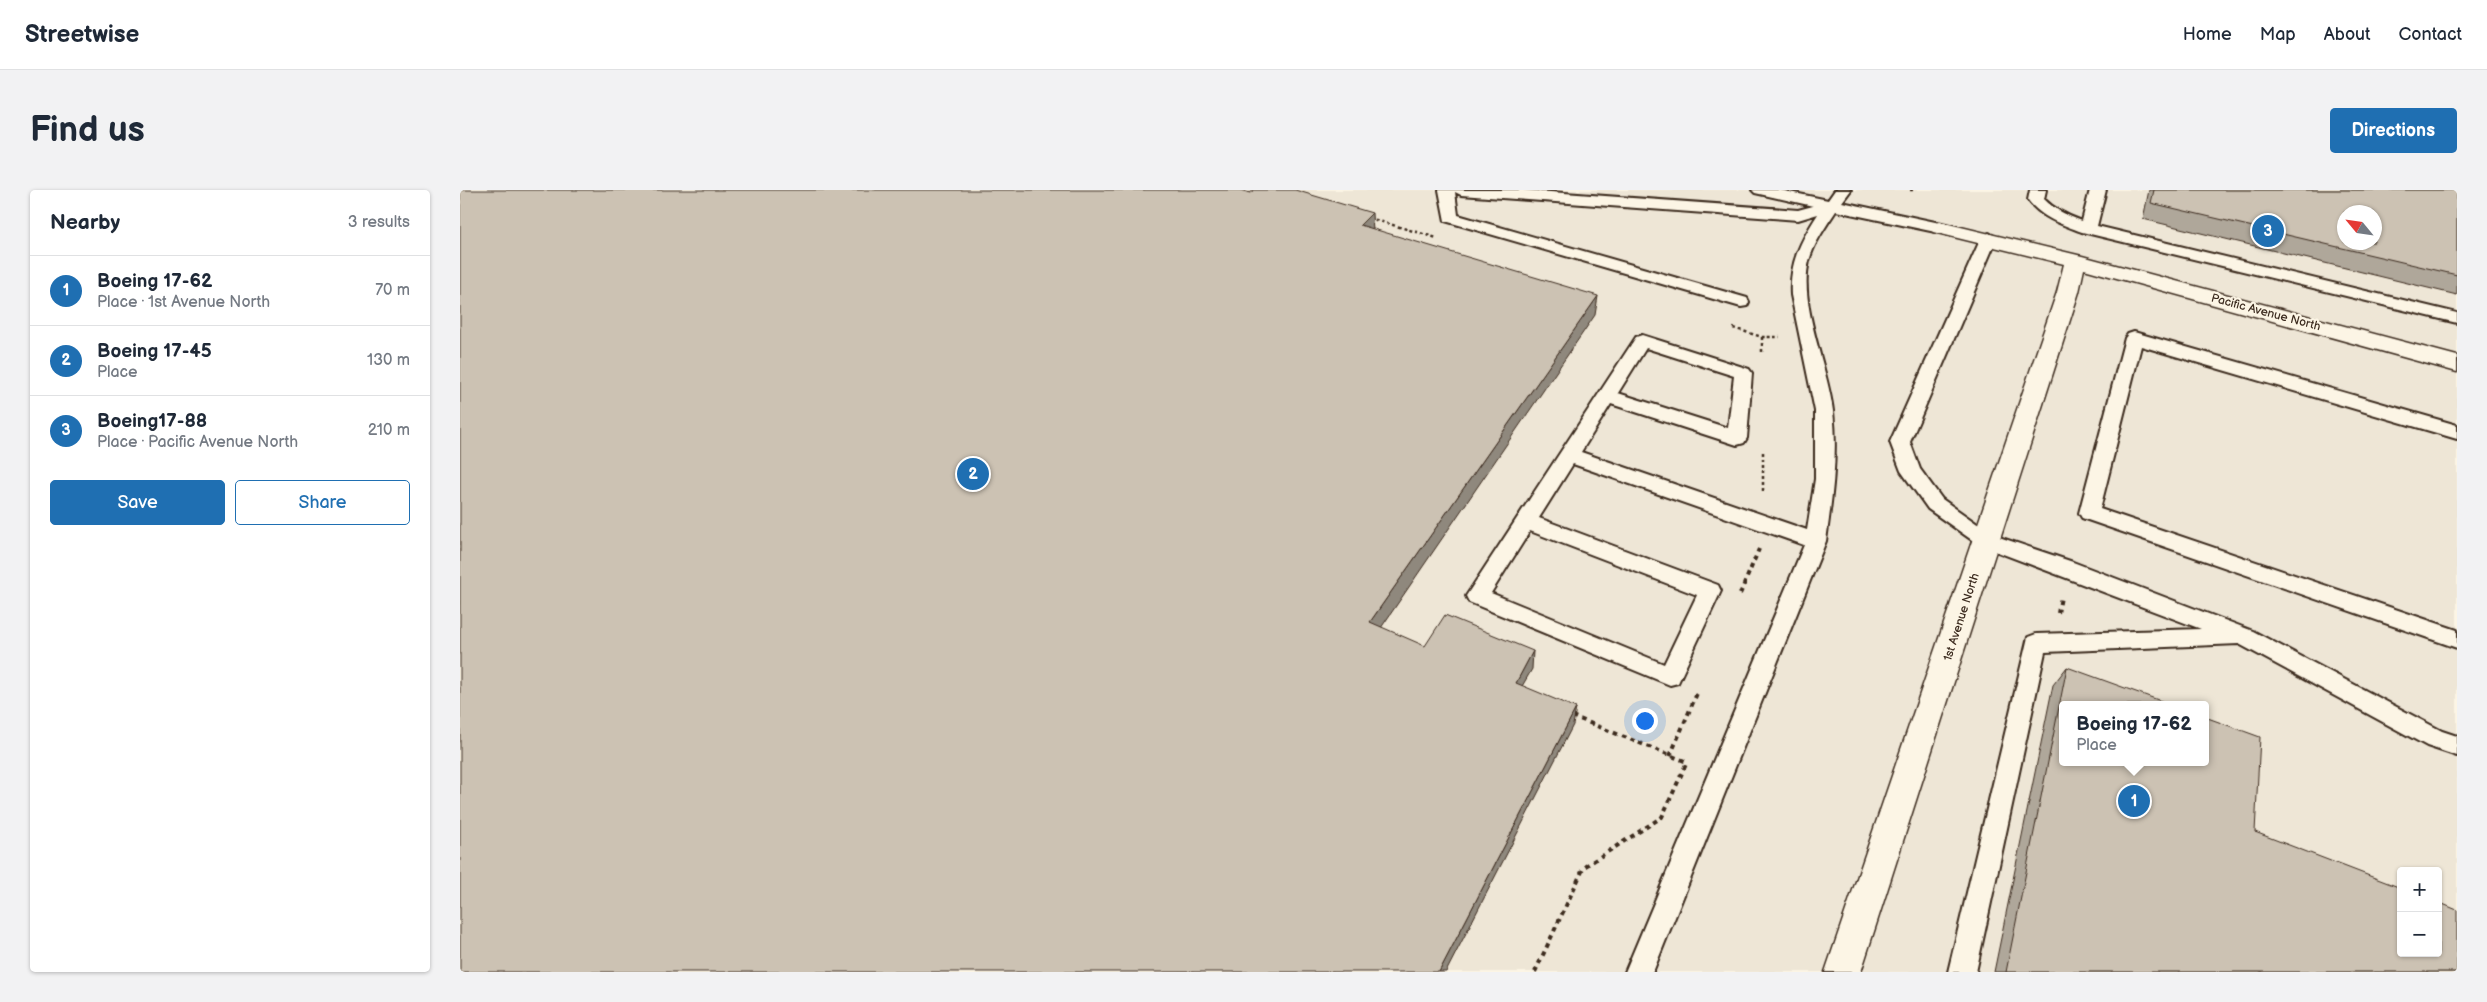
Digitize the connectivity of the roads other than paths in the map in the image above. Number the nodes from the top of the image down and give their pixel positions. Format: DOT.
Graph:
graph roads {
  1 [pos="1447,190"];
  2 [pos="1461,190"];
  3 [pos="1760,190"];
  4 [pos="2038,190"];
  5 [pos="2098,190"];
  6 [pos="1837,198"];
  7 [pos="1940,228"];
  8 [pos="2088,228"];
  9 [pos="1989,238"];
  10 [pos="2075,260"];
  11 [pos="1741,302"];
  12 [pos="2457,318"];
  13 [pos="2457,364"];
  14 [pos="1607,396"];
  15 [pos="2457,432"];
  16 [pos="1569,455"];
  17 [pos="1526,521"];
  18 [pos="1986,540"];
  19 [pos="1816,541"];
  20 [pos="2245,637"];
  21 [pos="2457,639"];
  22 [pos="2434,739"];
  23 [pos="2457,746"];
  24 [pos="2457,752"];
  25 [pos="1639,972"];
  26 [pos="1843,972"];
  27 [pos="1962,972"];
  1 -- 11 [label="lane"];
  2 -- 6 [label="lane"];
  3 -- 6 [label="lane"];
  4 -- 8 [label="lane"];
  5 -- 8 [label="lane"];
  6 -- 7 [label="lane"];
  6 -- 19 [label="lane"];
  7 -- 9 [label="street, Pacific Avenue North"];
  8 -- 12 [label="lane"];
  9 -- 10 [label="street, Pacific Avenue North"];
  9 -- 18 [label="lane"];
  10 -- 13 [label="street, Pacific Avenue North"];
  10 -- 18 [label="street, 1st Avenue North"];
  14 -- 14 [label="lane"];
  14 -- 16 [label="lane"];
  15 -- 21 [label="lane"];
  16 -- 17 [label="lane"];
  16 -- 19 [label="lane"];
  17 -- 17 [label="lane"];
  18 -- 20 [label="lane"];
  18 -- 26 [label="street, 1st Avenue North"];
  19 -- 25 [label="lane"];
  20 -- 22 [label="lane"];
  20 -- 27 [label="lane"];
  22 -- 23 [label="lane"];
  22 -- 24 [label="lane"];
}
